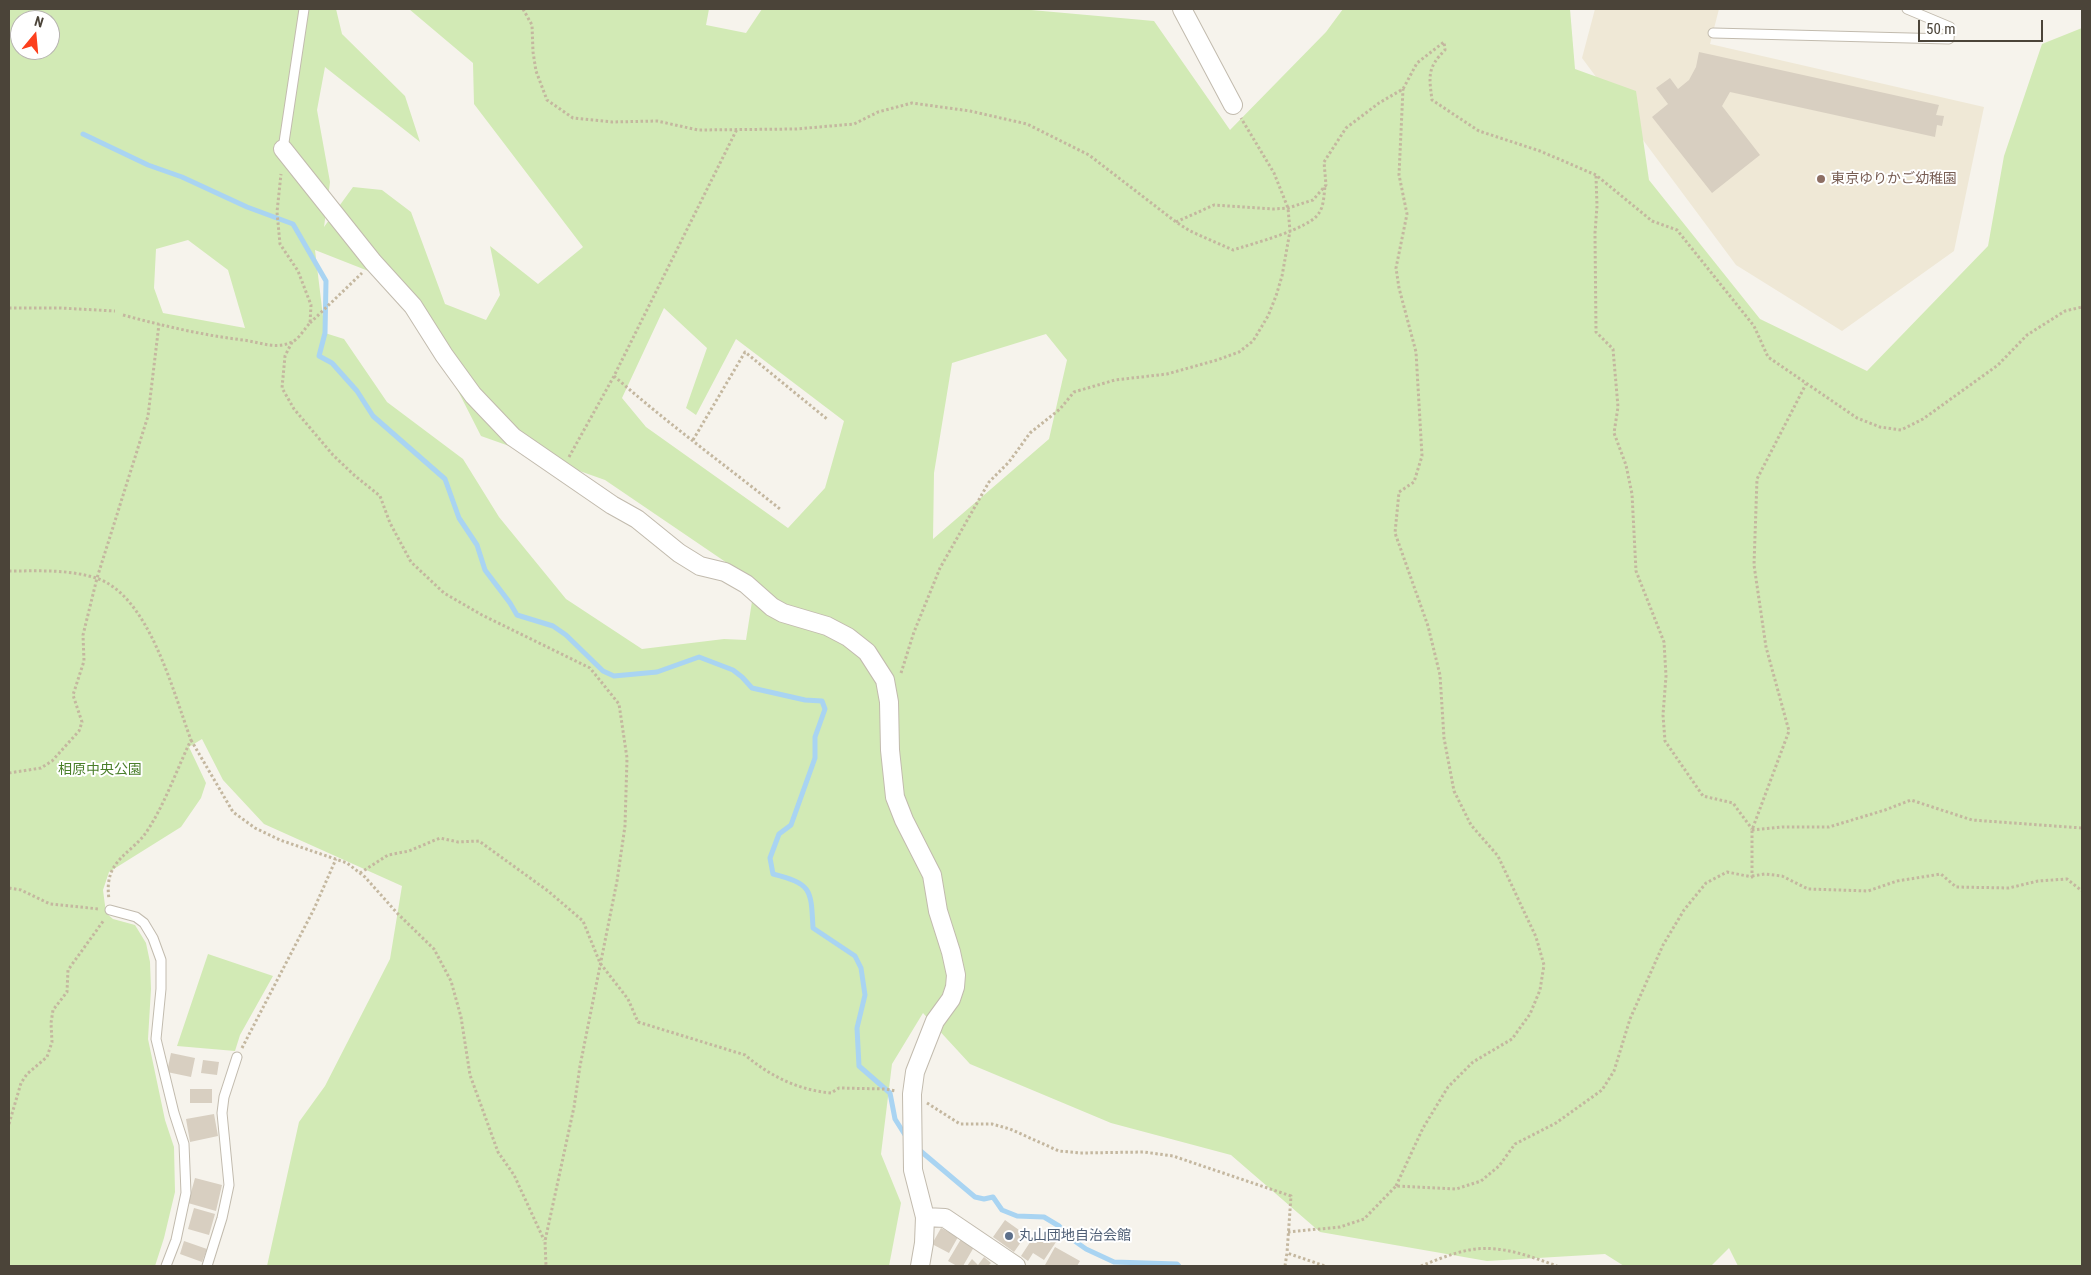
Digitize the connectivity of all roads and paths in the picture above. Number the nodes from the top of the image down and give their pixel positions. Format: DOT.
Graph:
graph roads {
  1 [pos="304,9"];
  2 [pos="523,9"];
  3 [pos="1182,9"];
  4 [pos="1907,9"];
  5 [pos="1713,33"];
  6 [pos="1403,89"];
  7 [pos="1233,105"];
  8 [pos="737,129"];
  9 [pos="283,149"];
  10 [pos="1596,175"];
  11 [pos="1326,185"];
  12 [pos="1288,208"];
  13 [pos="1176,222"];
  14 [pos="1290,231"];
  15 [pos="373,262"];
  16 [pos="2082,307"];
  17 [pos="9,308"];
  18 [pos="115,310"];
  19 [pos="123,315"];
  20 [pos="310,323"];
  21 [pos="159,324"];
  22 [pos="292,342"];
  23 [pos="614,376"];
  24 [pos="1806,384"];
  25 [pos="827,420"];
  26 [pos="693,440"];
  27 [pos="562,471"];
  28 [pos="780,509"];
  29 [pos="9,571"];
  30 [pos="97,578"];
  31 [pos="900,676"];
  32 [pos="191,740"];
  33 [pos="9,773"];
  34 [pos="2082,828"];
  35 [pos="1752,830"];
  36 [pos="336,859"];
  37 [pos="360,873"];
  38 [pos="1752,877"];
  39 [pos="9,888"];
  40 [pos="2082,891"];
  41 [pos="110,910"];
  42 [pos="600,962"];
  43 [pos="237,1058"];
  44 [pos="912,1094"];
  45 [pos="9,1124"];
  46 [pos="1396,1186"];
  47 [pos="925,1217"];
  48 [pos="1288,1232"];
  49 [pos="545,1241"];
  50 [pos="1287,1253"];
  51 [pos="166,1266"];
  52 [pos="207,1266"];
  53 [pos="546,1266"];
  54 [pos="920,1266"];
  55 [pos="1016,1266"];
  56 [pos="1285,1266"];
  57 [pos="1324,1266"];
  58 [pos="1421,1266"];
  59 [pos="1557,1266"];
  1 -- 9 [label="lane"];
  2 -- 8 [label="path"];
  3 -- 7 [label="street"];
  4 -- 5 [label="lane"];
  6 -- 10 [label="path"];
  6 -- 11 [label="path"];
  6 -- 46 [label="path"];
  7 -- 12 [label="path"];
  8 -- 13 [label="path"];
  8 -- 23 [label="path"];
  9 -- 15 [label="street"];
  9 -- 20 [label="path"];
  10 -- 24 [label="path"];
  10 -- 35 [label="path"];
  11 -- 12 [label="path"];
  11 -- 14 [label="path"];
  12 -- 13 [label="path"];
  12 -- 14 [label="path"];
  13 -- 14 [label="path"];
  14 -- 31 [label="path"];
  15 -- 20 [label="path"];
  15 -- 27 [label="street"];
  16 -- 24 [label="path"];
  17 -- 18 [label="path"];
  19 -- 21 [label="path"];
  20 -- 22 [label="path"];
  21 -- 22 [label="path"];
  21 -- 30 [label="path"];
  22 -- 42 [label="path"];
  23 -- 26 [label="path"];
  23 -- 27 [label="path"];
  24 -- 35 [label="path"];
  25 -- 26 [label="path"];
  26 -- 28 [label="path"];
  27 -- 44 [label="street"];
  29 -- 30 [label="path"];
  30 -- 32 [label="path"];
  30 -- 33 [label="path"];
  32 -- 36 [label="path"];
  32 -- 41 [label="path"];
  34 -- 35 [label="path"];
  35 -- 38 [label="path"];
  36 -- 37 [label="path"];
  36 -- 43 [label="path"];
  37 -- 42 [label="path"];
  37 -- 49 [label="path"];
  38 -- 40 [label="path"];
  38 -- 46 [label="path"];
  39 -- 41 [label="path"];
  41 -- 45 [label="path"];
  41 -- 51 [label="lane"];
  42 -- 44 [label="path"];
  42 -- 49 [label="path"];
  43 -- 52 [label="lane"];
  44 -- 47 [label="street"];
  44 -- 48 [label="path"];
  46 -- 48 [label="path"];
  47 -- 54 [label="street"];
  47 -- 55 [label="street"];
  48 -- 50 [label="path"];
  49 -- 53 [label="path"];
  50 -- 56 [label="path"];
  50 -- 57 [label="path"];
  58 -- 59 [label="path"];
}
